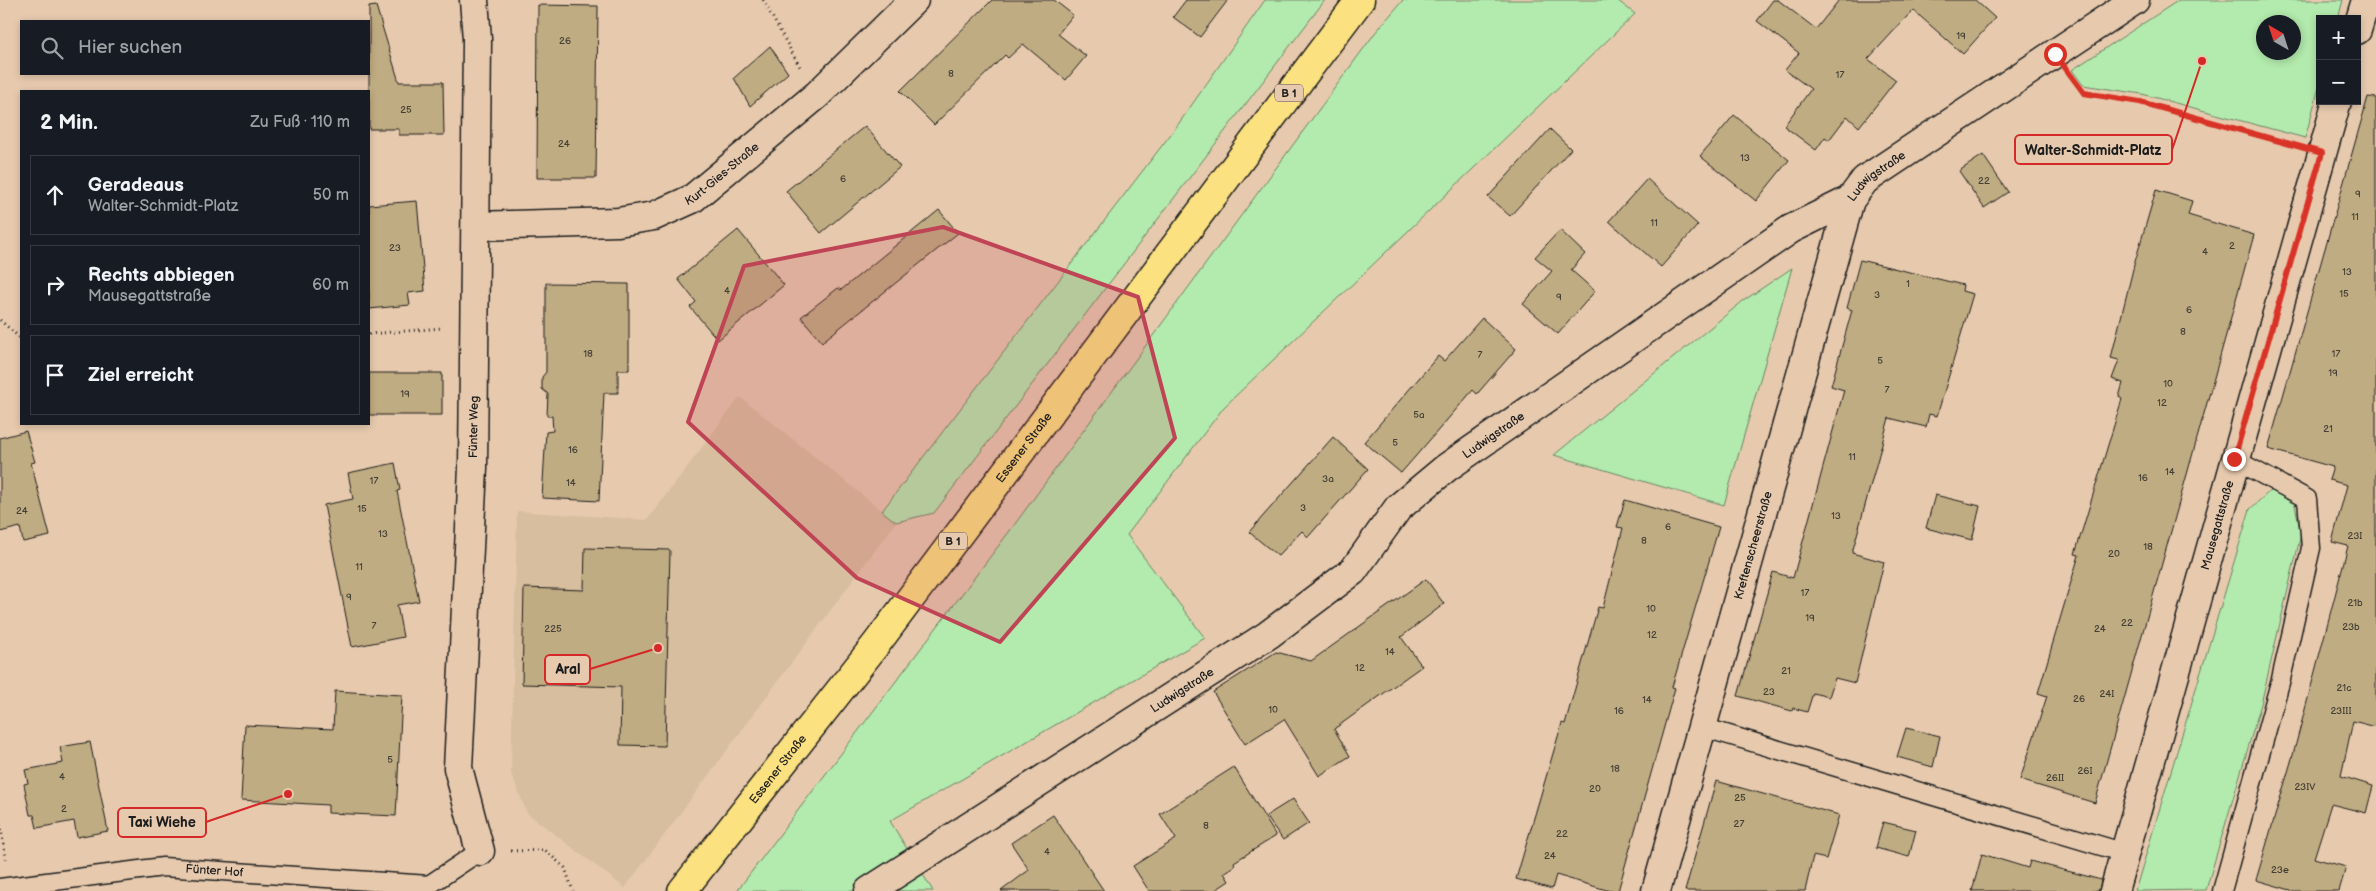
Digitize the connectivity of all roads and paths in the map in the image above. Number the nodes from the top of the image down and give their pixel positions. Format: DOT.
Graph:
graph roads {
  1 [pos="474,0"];
  2 [pos="763,0"];
  3 [pos="914,0"];
  4 [pos="1360,0"];
  5 [pos="2135,0"];
  6 [pos="2366,0"];
  7 [pos="2361,17"];
  8 [pos="2055,54"];
  9 [pos="816,95"];
  10 [pos="2336,105"];
  11 [pos="2322,153"];
  12 [pos="1850,200"];
  13 [pos="476,226"];
  14 [pos="0,320"];
  15 [pos="475,326"];
  16 [pos="370,334"];
  17 [pos="20,338"];
  18 [pos="2234,459"];
  19 [pos="1702,727"];
  20 [pos="0,824"];
  21 [pos="480,851"];
  22 [pos="2125,853"];
  23 [pos="5,887"];
  24 [pos="573,891"];
  25 [pos="682,891"];
  26 [pos="869,891"];
  27 [pos="1656,891"];
  28 [pos="2114,891"];
  29 [pos="2222,891"];
  1 -- 13 [label="street, Fünter Weg"];
  2 -- 9 [label="path"];
  3 -- 9 [label="street, Kurt-Gies-Straße"];
  4 -- 25 [label="main road, Essener Straße / B 1"];
  5 -- 8 [label="street, Ludwigstraße"];
  6 -- 7 [label="street"];
  8 -- 11 [label="path"];
  8 -- 12 [label="street, Ludwigstraße"];
  9 -- 13 [label="street, Kurt-Gies-Straße"];
  10 -- 11 [label="street, Mausegattstraße"];
  11 -- 18 [label="street, Mausegattstraße"];
  12 -- 19 [label="street, Kreftenscheerstraße"];
  12 -- 26 [label="street, Ludwigstraße"];
  13 -- 15 [label="street, Fünter Weg"];
  14 -- 17 [label="path"];
  15 -- 16 [label="path"];
  15 -- 21 [label="street, Fünter Weg"];
  18 -- 22 [label="street, Mausegattstraße"];
  18 -- 29 [label="lane"];
  19 -- 22 [label="lane"];
  19 -- 27 [label="street, Kreftenscheerstraße"];
  20 -- 23 [label="path"];
  21 -- 23 [label="lane, Fünter Hof"];
  21 -- 24 [label="path"];
  22 -- 28 [label="street, Mausegattstraße"];
}
